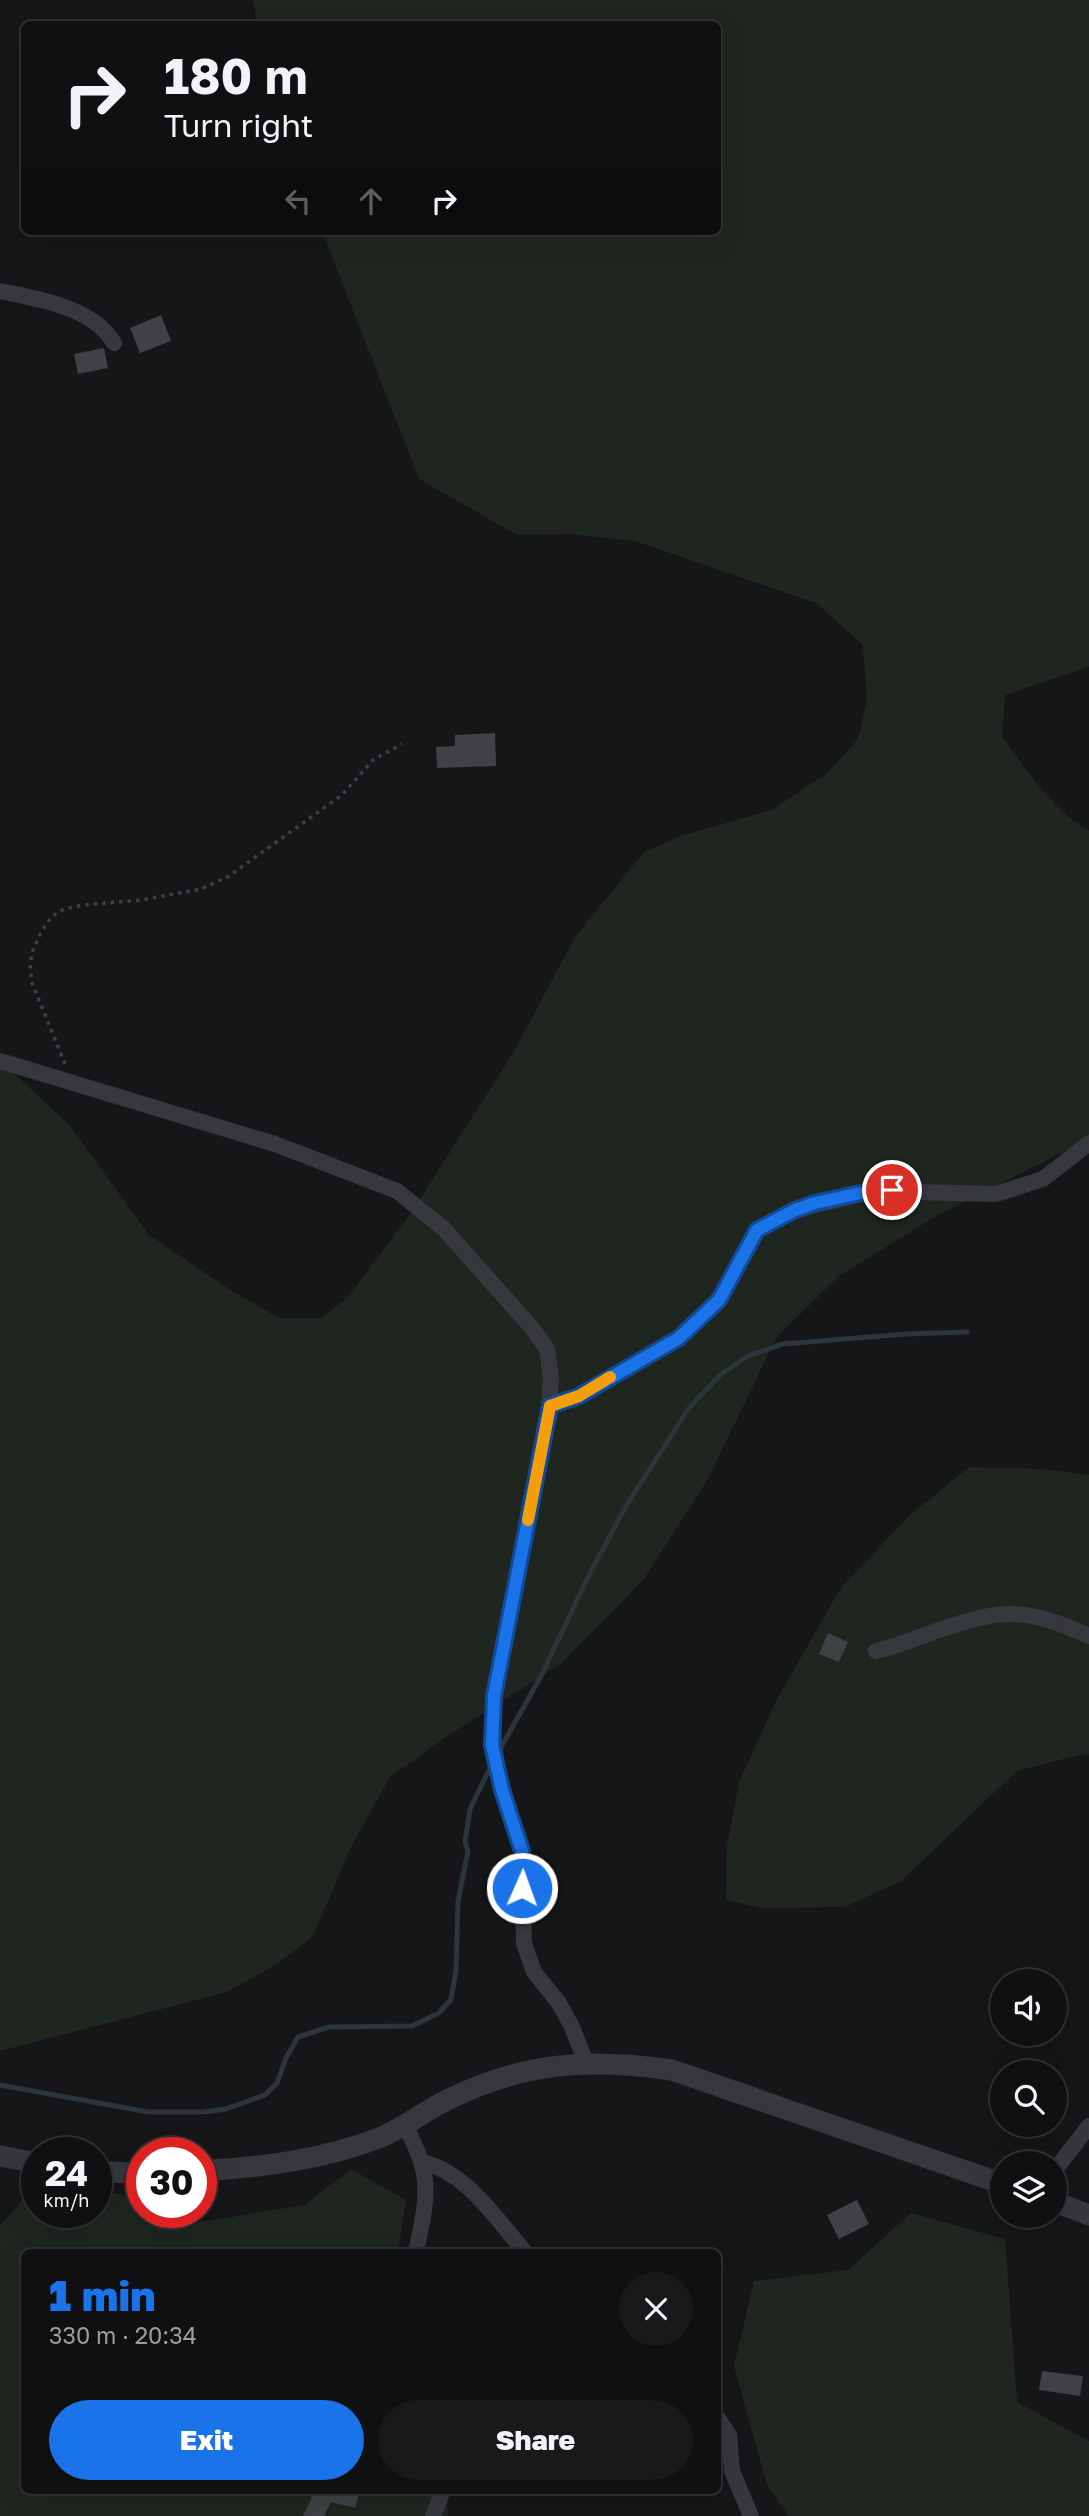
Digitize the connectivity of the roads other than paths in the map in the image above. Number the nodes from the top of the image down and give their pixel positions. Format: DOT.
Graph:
graph roads {
  1 [pos="0,291"];
  2 [pos="114,343"];
  3 [pos="0,1061"];
  4 [pos="1089,1143"];
  5 [pos="550,1406"];
  6 [pos="1089,1636"];
  7 [pos="876,1651"];
  8 [pos="584,2064"];
  9 [pos="405,2126"];
  10 [pos="1089,2126"];
  11 [pos="1067,2154"];
  12 [pos="0,2156"];
  13 [pos="21,2160"];
  14 [pos="422,2162"];
  15 [pos="217,2169"];
  16 [pos="990,2180"];
  17 [pos="1067,2207"];
  18 [pos="1089,2215"];
  19 [pos="417,2249"];
  20 [pos="522,2249"];
  21 [pos="721,2422"];
  22 [pos="441,2494"];
  23 [pos="433,2516"];
  24 [pos="751,2516"];
  1 -- 2 [label="street"];
  3 -- 5 [label="street"];
  4 -- 5 [label="street"];
  5 -- 8 [label="street"];
  6 -- 7 [label="street"];
  8 -- 9 [label="street"];
  8 -- 16 [label="street"];
  9 -- 14 [label="street"];
  9 -- 15 [label="street"];
  10 -- 11 [label="street"];
  12 -- 13 [label="street"];
  14 -- 19 [label="street"];
  14 -- 20 [label="street"];
  17 -- 18 [label="street"];
  21 -- 24 [label="street"];
  22 -- 23 [label="street"];
}
